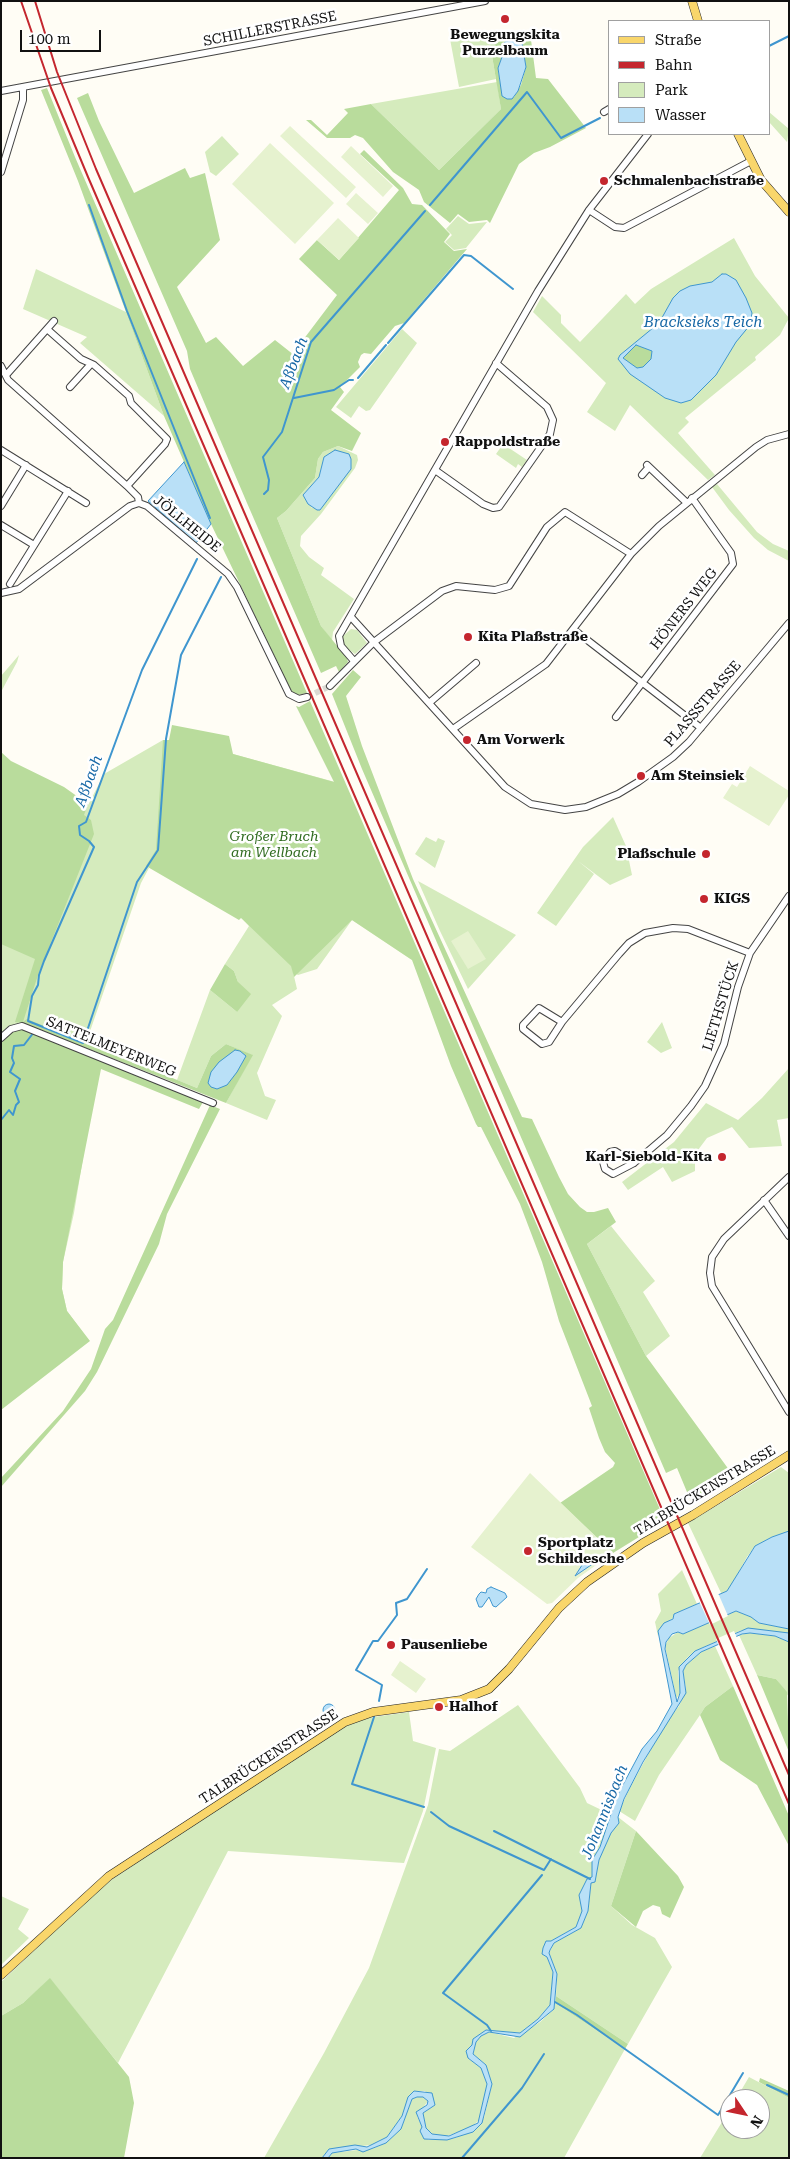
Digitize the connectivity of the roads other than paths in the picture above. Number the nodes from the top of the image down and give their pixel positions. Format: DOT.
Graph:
graph roads {
  1 [pos="444,1"];
  2 [pos="485,1"];
  3 [pos="692,1"];
  4 [pos="446,9"];
  5 [pos="698,20"];
  6 [pos="24,87"];
  7 [pos="1,91"];
  8 [pos="645,135"];
  9 [pos="738,135"];
  10 [pos="751,161"];
  11 [pos="1,172"];
  12 [pos="589,210"];
  13 [pos="789,212"];
  14 [pos="54,321"];
  15 [pos="47,329"];
  16 [pos="91,364"];
  17 [pos="496,364"];
  18 [pos="1,366"];
  19 [pos="6,374"];
  20 [pos="70,387"];
  21 [pos="789,434"];
  22 [pos="1,450"];
  23 [pos="26,465"];
  24 [pos="436,470"];
  25 [pos="642,474"];
  26 [pos="127,486"];
  27 [pos="68,492"];
  28 [pos="689,500"];
  29 [pos="86,503"];
  30 [pos="139,503"];
  31 [pos="1,506"];
  32 [pos="1,525"];
  33 [pos="34,545"];
  34 [pos="631,554"];
  35 [pos="10,584"];
  36 [pos="1,593"];
  37 [pos="351,617"];
  38 [pos="789,623"];
  39 [pos="574,630"];
  40 [pos="374,642"];
  41 [pos="354,661"];
  42 [pos="476,663"];
  43 [pos="642,683"];
  44 [pos="330,686"];
  45 [pos="307,697"];
  46 [pos="429,703"];
  47 [pos="616,717"];
  48 [pos="701,728"];
  49 [pos="452,729"];
  50 [pos="789,896"];
  51 [pos="750,953"];
  52 [pos="562,1022"];
  53 [pos="1,1038"];
  54 [pos="214,1102"];
  55 [pos="634,1163"];
  56 [pos="789,1177"];
  57 [pos="764,1200"];
  58 [pos="789,1236"];
  59 [pos="789,1412"];
  60 [pos="789,1455"];
  61 [pos="1,1976"];
  1 -- 4 [label="street"];
  2 -- 4 [label="street, SCHILLERSTRASSE"];
  3 -- 5 [label="main road"];
  4 -- 6 [label="street, SCHILLERSTRASSE"];
  6 -- 7 [label="street, SCHILLERSTRASSE"];
  6 -- 11 [label="street"];
  8 -- 12 [label="street"];
  9 -- 10 [label="main road"];
  10 -- 12 [label="street"];
  10 -- 13 [label="main road"];
  12 -- 17 [label="street"];
  14 -- 15 [label="street"];
  15 -- 16 [label="street"];
  15 -- 19 [label="street"];
  16 -- 20 [label="street"];
  16 -- 26 [label="street"];
  17 -- 24 [label="street"];
  17 -- 24 [label="street"];
  18 -- 19 [label="street"];
  19 -- 26 [label="street"];
  21 -- 28 [label="street"];
  22 -- 23 [label="street"];
  23 -- 27 [label="street"];
  23 -- 31 [label="street"];
  24 -- 37 [label="street"];
  25 -- 28 [label="street"];
  26 -- 30 [label="street"];
  27 -- 29 [label="street"];
  27 -- 33 [label="street"];
  28 -- 34 [label="street"];
  28 -- 43 [label="street, HÖNERS WEG"];
  30 -- 36 [label="street, JÖLLHEIDE"];
  30 -- 45 [label="street, JÖLLHEIDE"];
  32 -- 33 [label="street"];
  33 -- 35 [label="street"];
  34 -- 39 [label="street"];
  34 -- 40 [label="street"];
  37 -- 40 [label="street, PLASSSTRASSE"];
  37 -- 41 [label="street"];
  38 -- 48 [label="street, PLASSSTRASSE"];
  39 -- 43 [label="street"];
  39 -- 49 [label="street"];
  40 -- 41 [label="street"];
  40 -- 46 [label="street, PLASSSTRASSE"];
  41 -- 44 [label="street"];
  42 -- 46 [label="street"];
  43 -- 47 [label="street"];
  43 -- 48 [label="street"];
  46 -- 49 [label="street, PLASSSTRASSE"];
  48 -- 49 [label="street, PLASSSTRASSE"];
  50 -- 51 [label="street, LIETHSTÜCK"];
  51 -- 52 [label="street"];
  51 -- 55 [label="street, LIETHSTÜCK"];
  52 -- 52 [label="street"];
  53 -- 54 [label="street, SATTELMEYERWEG"];
  55 -- 55 [label="street, LIETHSTÜCK"];
  56 -- 57 [label="street"];
  57 -- 58 [label="street"];
  57 -- 59 [label="street"];
  60 -- 61 [label="main road, TALBRÜCKENSTRASSE"];
}
